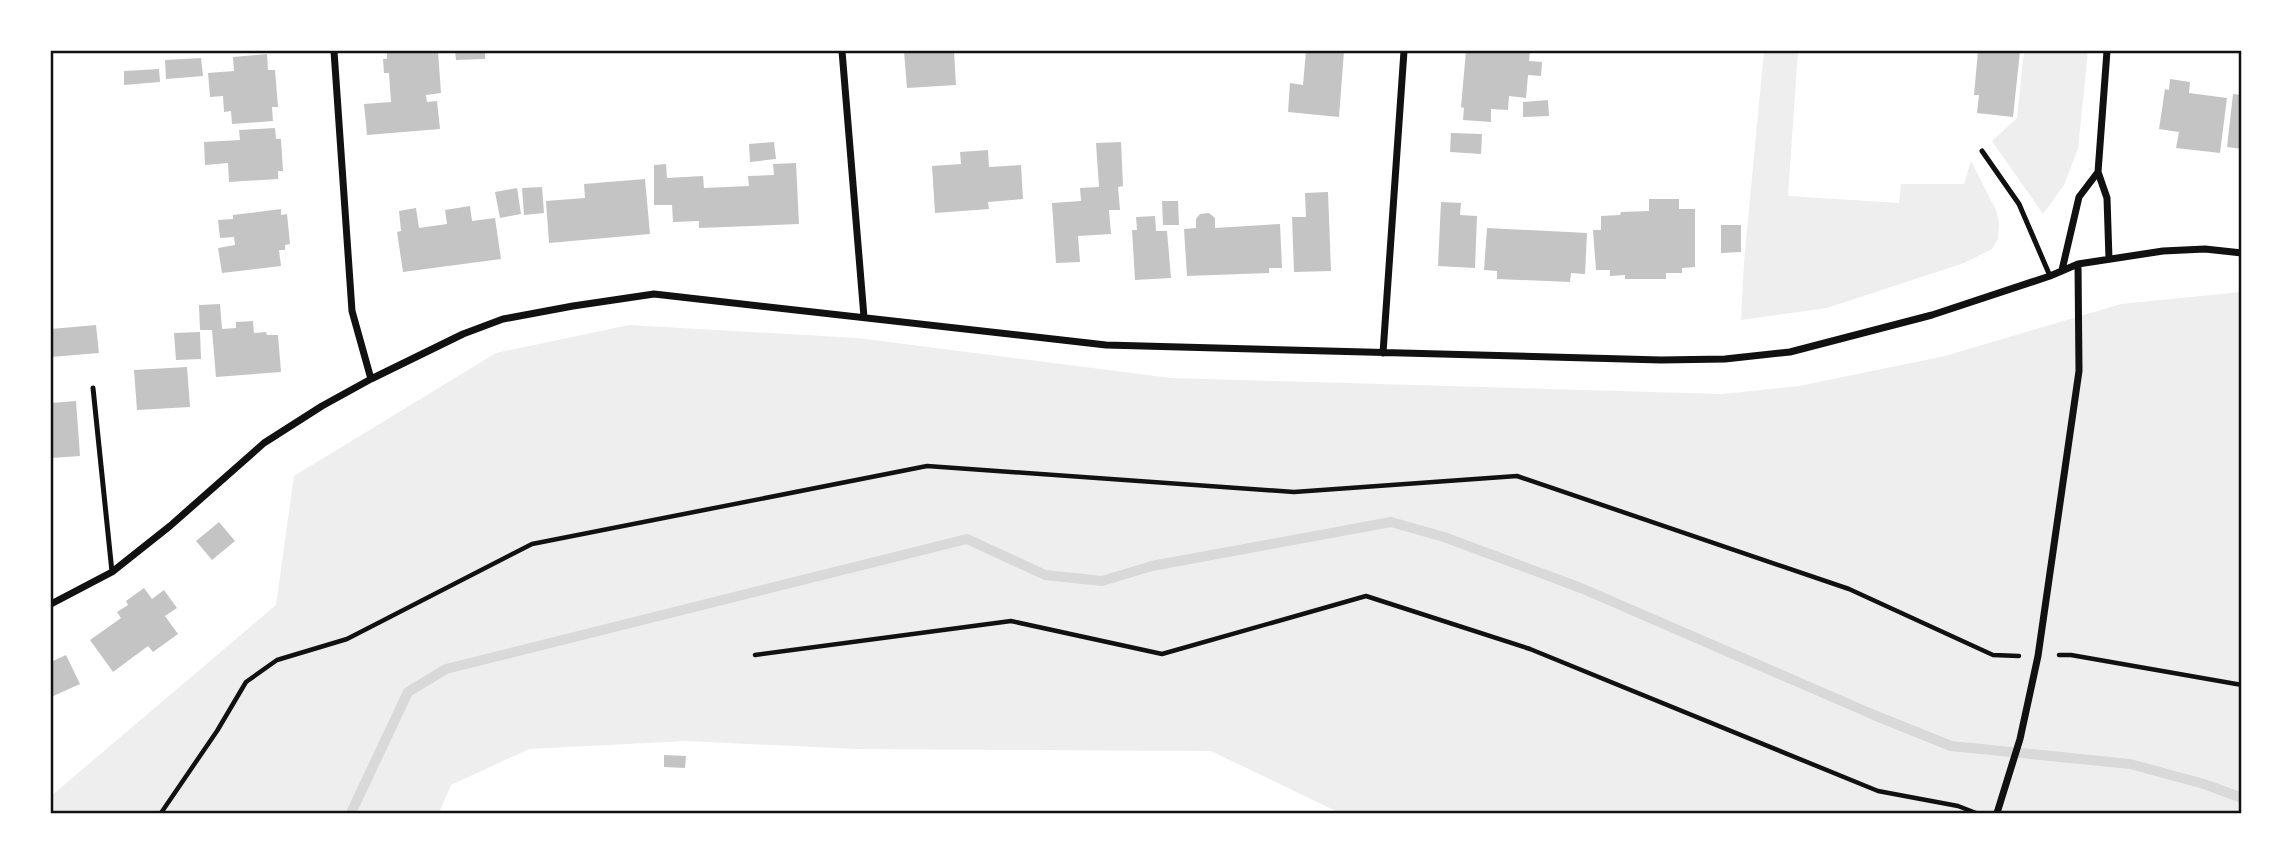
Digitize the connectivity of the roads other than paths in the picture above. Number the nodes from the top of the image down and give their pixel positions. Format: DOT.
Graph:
graph roads {
  1 [pos="334,51"];
  2 [pos="842,51"];
  3 [pos="1404,51"];
  4 [pos="2107,51"];
  5 [pos="1982,150"];
  6 [pos="2098,172"];
  7 [pos="2242,253"];
  8 [pos="2109,259"];
  9 [pos="2078,264"];
  10 [pos="2062,270"];
  11 [pos="2050,276"];
  12 [pos="864,317"];
  13 [pos="1383,353"];
  14 [pos="370,379"];
  15 [pos="93,388"];
  16 [pos="112,572"];
  17 [pos="51,604"];
  18 [pos="1997,813"];
  1 -- 14 [label="street"];
  2 -- 12 [label="street"];
  3 -- 13 [label="street"];
  4 -- 6 [label="street"];
  5 -- 11 [label="lane"];
  6 -- 8 [label="street"];
  6 -- 10 [label="street"];
  7 -- 8 [label="street"];
  8 -- 9 [label="street"];
  9 -- 10 [label="street"];
  9 -- 18 [label="street"];
  10 -- 11 [label="street"];
  11 -- 13 [label="street"];
  12 -- 13 [label="street"];
  12 -- 14 [label="street"];
  14 -- 16 [label="street"];
  15 -- 16 [label="lane"];
  16 -- 17 [label="street"];
}
